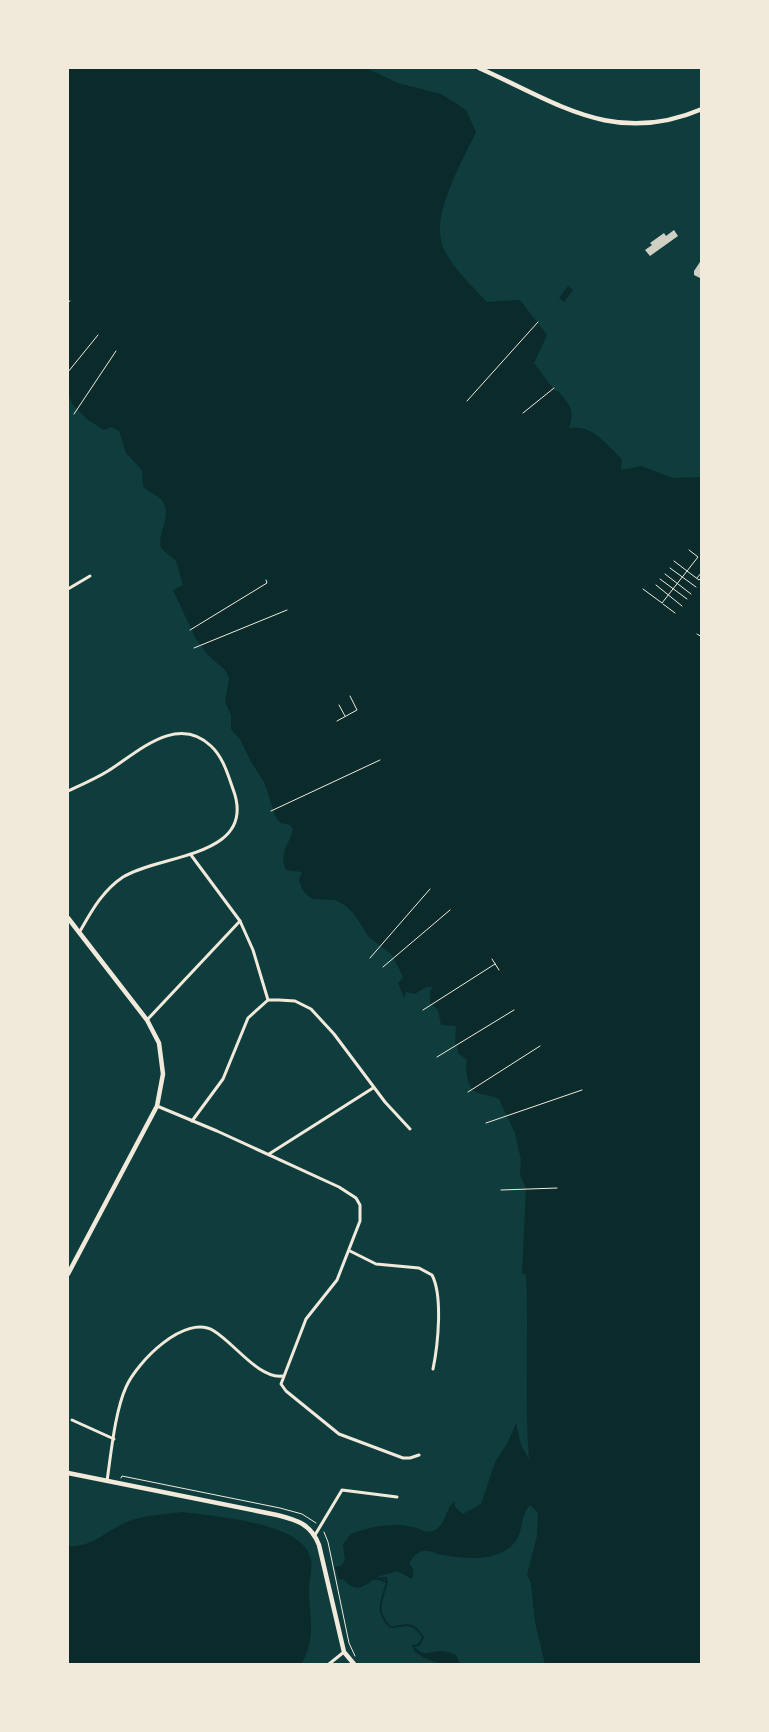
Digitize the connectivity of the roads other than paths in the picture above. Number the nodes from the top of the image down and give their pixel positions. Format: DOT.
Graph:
graph roads {
  1 [pos="478,68"];
  2 [pos="702,109"];
  3 [pos="90,576"];
  4 [pos="68,588"];
  5 [pos="68,792"];
  6 [pos="191,855"];
  7 [pos="68,918"];
  8 [pos="240,920"];
  9 [pos="79,933"];
  10 [pos="268,1000"];
  11 [pos="147,1020"];
  12 [pos="374,1088"];
  13 [pos="157,1106"];
  14 [pos="192,1121"];
  15 [pos="410,1129"];
  16 [pos="269,1154"];
  17 [pos="350,1251"];
  18 [pos="68,1274"];
  19 [pos="433,1369"];
  20 [pos="283,1376"];
  21 [pos="72,1420"];
  22 [pos="114,1439"];
  23 [pos="419,1454"];
  24 [pos="68,1473"];
  25 [pos="107,1481"];
  26 [pos="397,1497"];
  27 [pos="315,1535"];
  28 [pos="344,1652"];
  29 [pos="329,1664"];
  30 [pos="354,1664"];
  1 -- 2 [label="main road"];
  3 -- 4 [label="street"];
  5 -- 6 [label="street"];
  6 -- 8 [label="street"];
  6 -- 9 [label="street"];
  7 -- 9 [label="main road"];
  8 -- 10 [label="street"];
  8 -- 11 [label="street"];
  9 -- 11 [label="main road"];
  10 -- 12 [label="street"];
  10 -- 14 [label="street"];
  11 -- 13 [label="main road"];
  12 -- 15 [label="street"];
  12 -- 16 [label="street"];
  13 -- 14 [label="street"];
  13 -- 18 [label="main road"];
  14 -- 16 [label="street"];
  16 -- 17 [label="street"];
  17 -- 19 [label="street"];
  17 -- 20 [label="street"];
  20 -- 22 [label="street"];
  20 -- 23 [label="street"];
  21 -- 22 [label="street"];
  22 -- 25 [label="street"];
  24 -- 25 [label="main road"];
  25 -- 27 [label="main road"];
  26 -- 27 [label="street"];
  27 -- 28 [label="main road"];
  28 -- 29 [label="street"];
  28 -- 30 [label="main road"];
}
